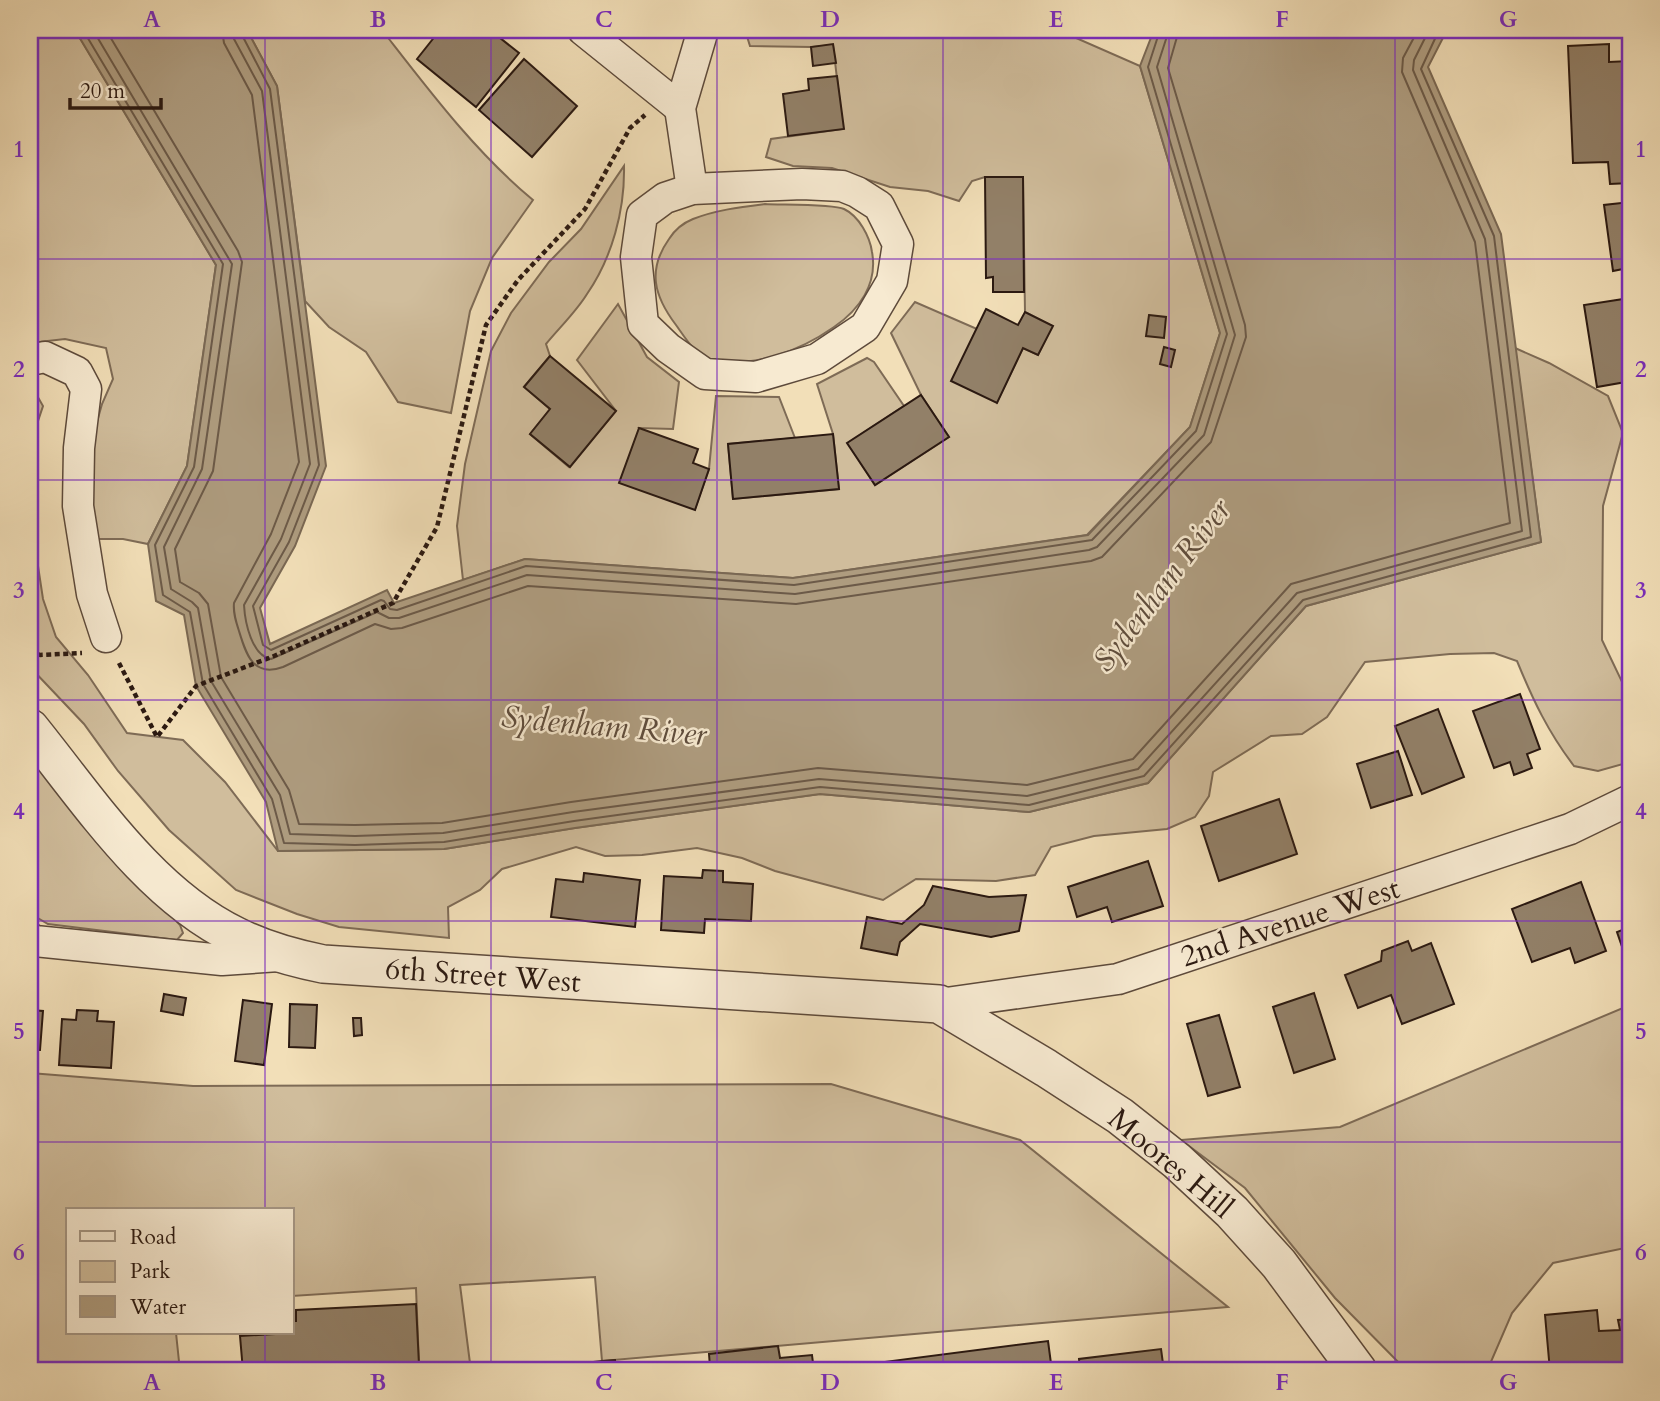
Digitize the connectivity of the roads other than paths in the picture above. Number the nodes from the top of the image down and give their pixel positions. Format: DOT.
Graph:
graph roads {
  1 [pos="583,30"];
  2 [pos="703,30"];
  3 [pos="680,108"];
  4 [pos="692,189"];
  5 [pos="30,360"];
  6 [pos="99,646"];
  7 [pos="30,728"];
  8 [pos="1630,800"];
  9 [pos="30,938"];
  10 [pos="283,956"];
  11 [pos="939,1004"];
  12 [pos="1358,1371"];
  1 -- 3 [label="street"];
  2 -- 3 [label="street"];
  3 -- 4 [label="street"];
  4 -- 4 [label="street"];
  5 -- 6 [label="street"];
  7 -- 10 [label="street"];
  8 -- 11 [label="street, 2nd Avenue West"];
  9 -- 10 [label="street, 6th Street West"];
  10 -- 11 [label="street, 6th Street West"];
  11 -- 12 [label="street, Moores Hill"];
}
